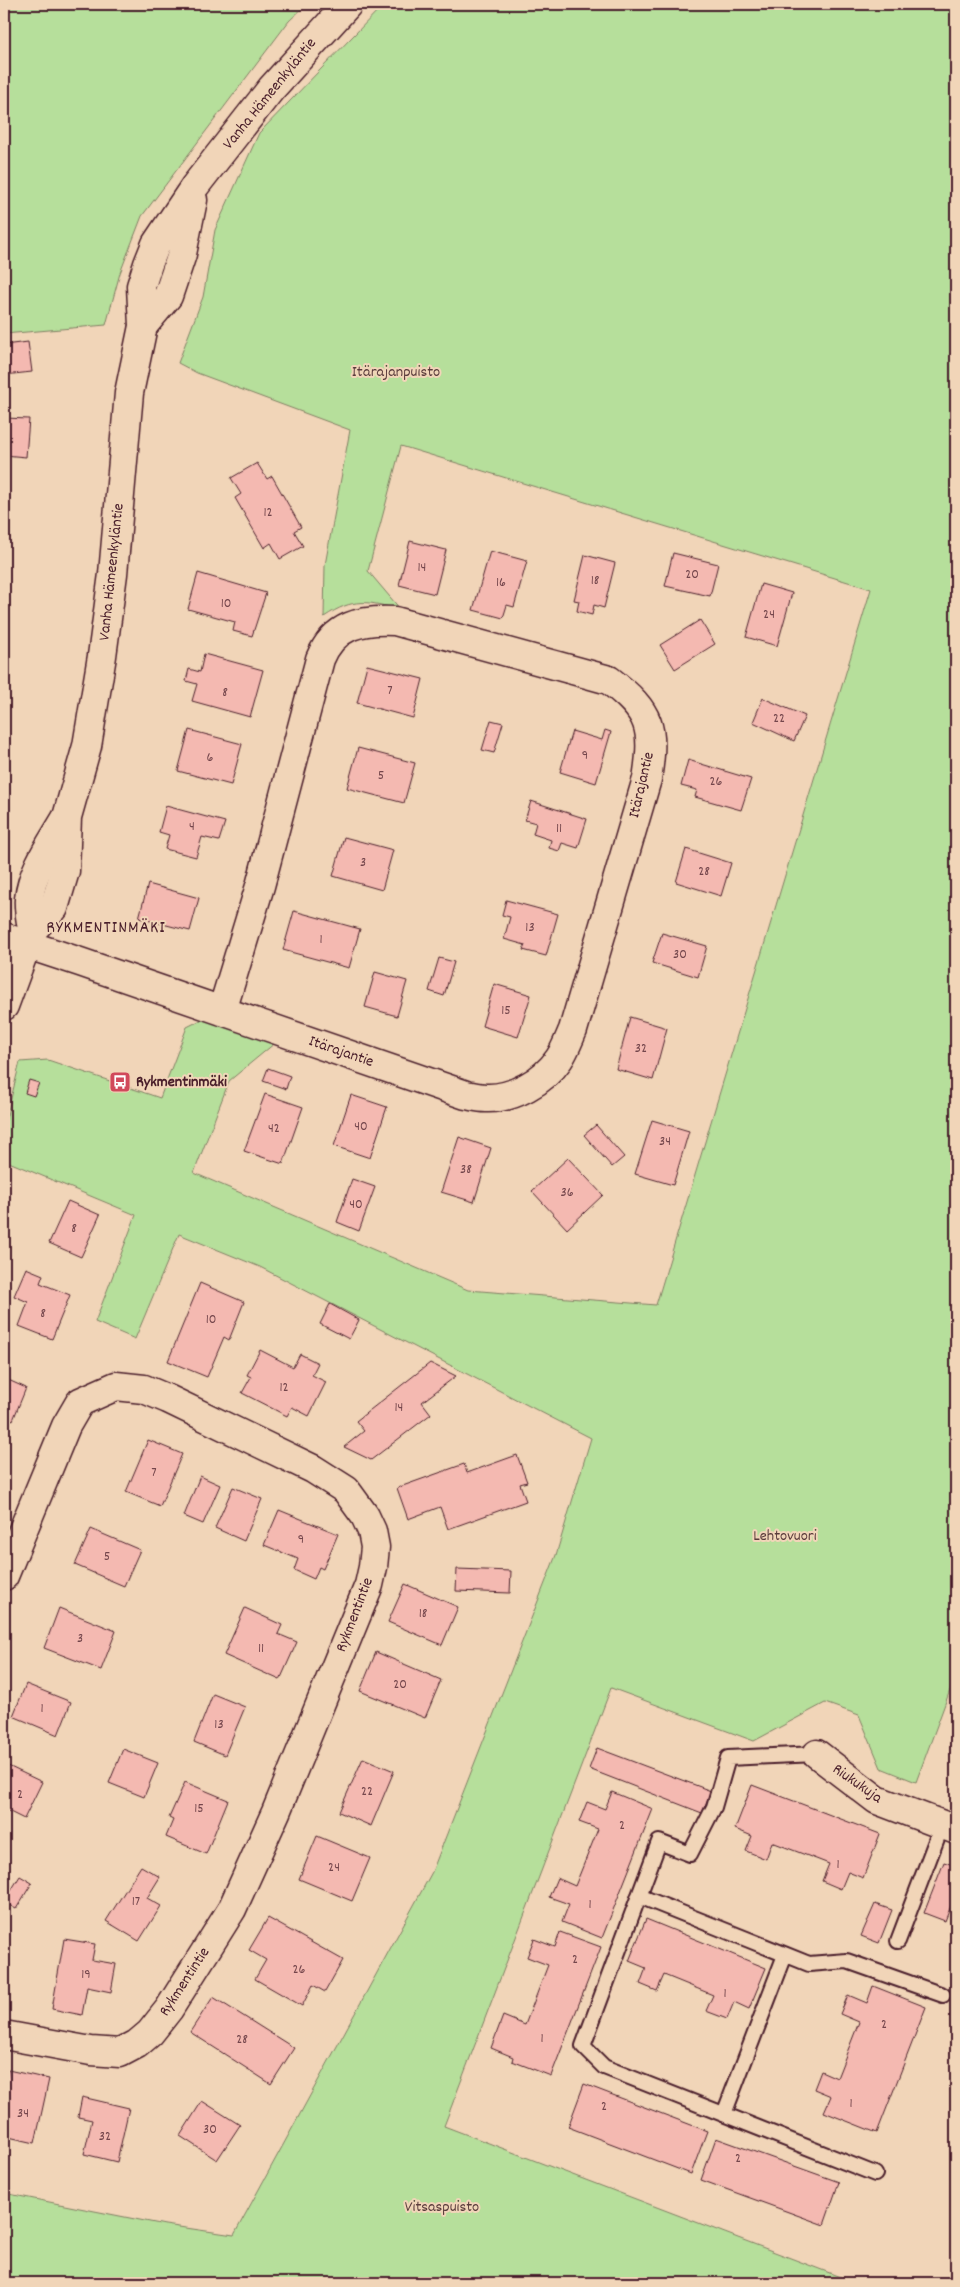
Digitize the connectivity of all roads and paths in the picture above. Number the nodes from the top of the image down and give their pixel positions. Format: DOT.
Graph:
graph roads {
  1 [pos="348,4"];
  2 [pos="21,937"];
  3 [pos="4,1006"];
  4 [pos="222,1010"];
  5 [pos="4,1576"];
  6 [pos="816,1754"];
  7 [pos="949,1828"];
  8 [pos="639,1896"];
  9 [pos="898,1942"];
  10 [pos="786,1955"];
  11 [pos="943,1995"];
  12 [pos="4,2035"];
  13 [pos="724,2114"];
  14 [pos="875,2174"];
  1 -- 2 [label="street, Vanha Hämeenkyläntie"];
  2 -- 3 [label="street, Vanha Hämeenkyläntie"];
  2 -- 4 [label="street, Itärajantie"];
  4 -- 4 [label="street, Itärajantie"];
  5 -- 12 [label="street, Rykmentintie"];
  6 -- 7 [label="street, Riukukuja"];
  6 -- 8 [label="lane"];
  7 -- 9 [label="lane"];
  8 -- 10 [label="lane"];
  8 -- 13 [label="lane"];
  10 -- 11 [label="lane"];
  10 -- 13 [label="lane"];
  13 -- 14 [label="lane"];
}
